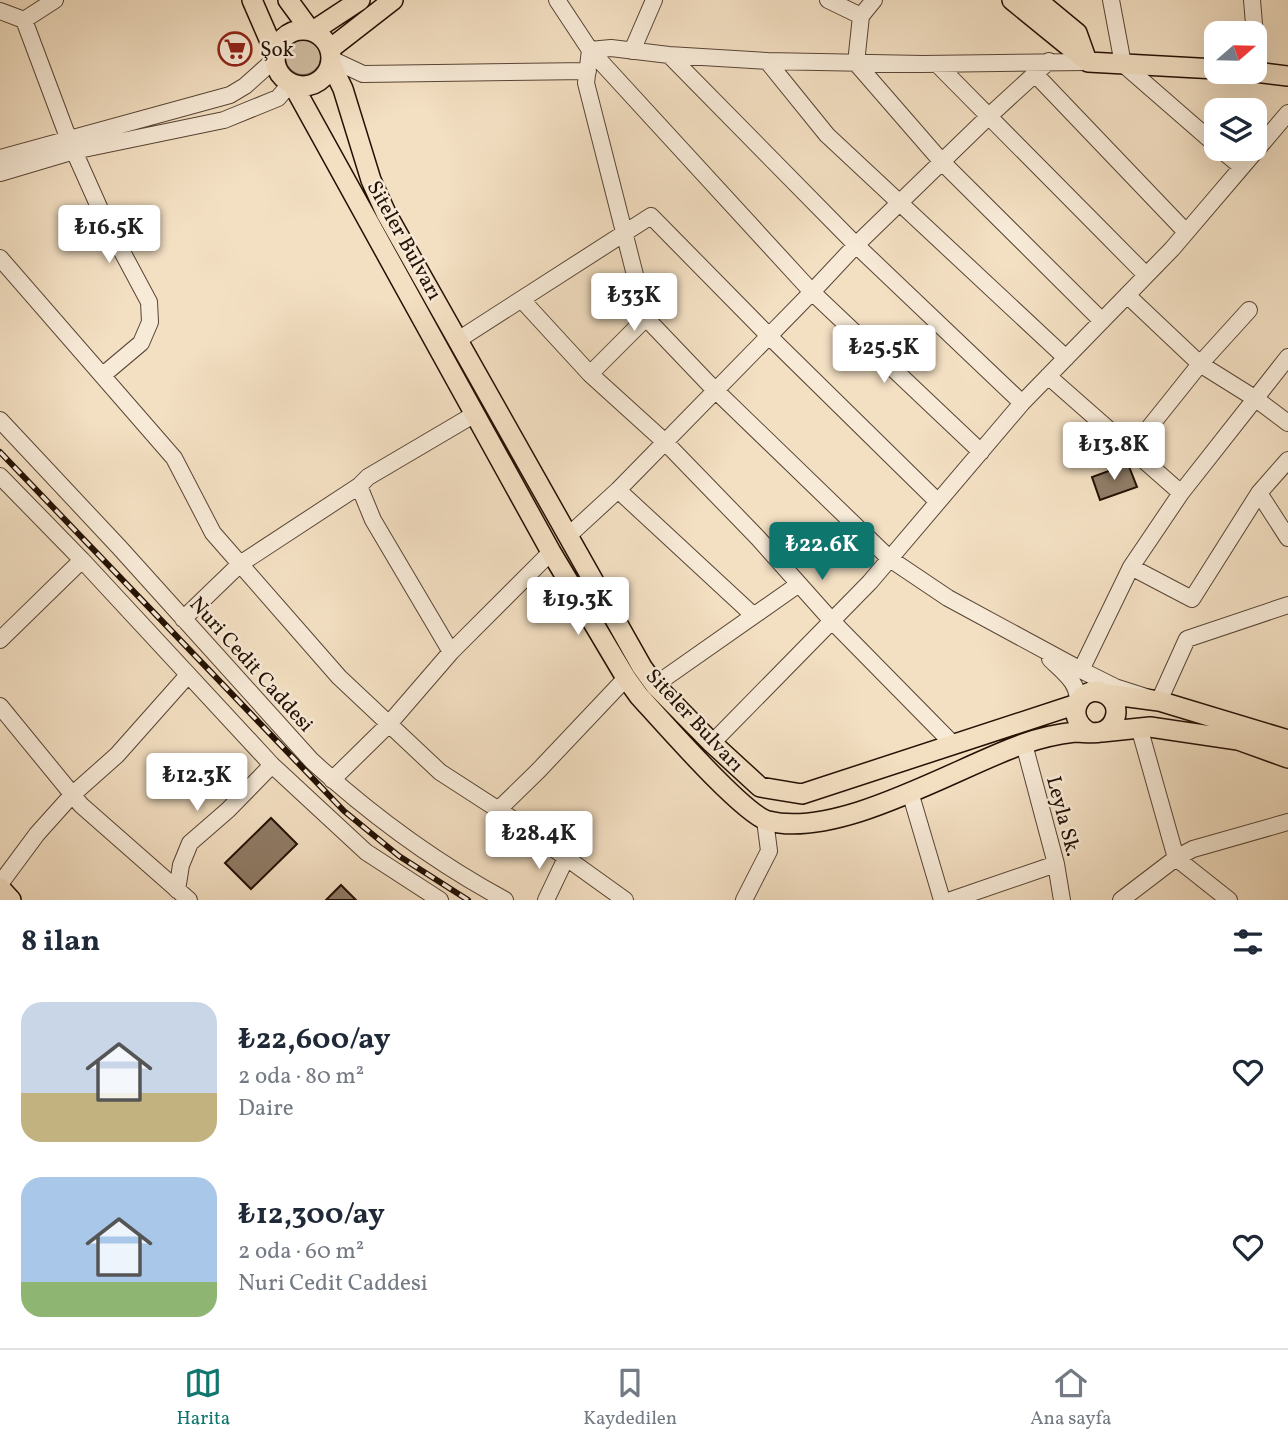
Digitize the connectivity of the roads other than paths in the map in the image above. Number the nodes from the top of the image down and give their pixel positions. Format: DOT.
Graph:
graph roads {
  1 [pos="55,0"];
  2 [pos="252,0"];
  3 [pos="288,0"];
  4 [pos="360,0"];
  5 [pos="393,0"];
  6 [pos="557,0"];
  7 [pos="654,0"];
  8 [pos="828,0"];
  9 [pos="874,0"];
  10 [pos="1012,0"];
  11 [pos="1037,0"];
  12 [pos="1111,0"];
  13 [pos="1252,0"];
  14 [pos="0,11"];
  15 [pos="861,16"];
  16 [pos="24,20"];
  17 [pos="1253,21"];
  18 [pos="311,31"];
  19 [pos="590,50"];
  20 [pos="632,51"];
  21 [pos="669,55"];
  22 [pos="275,56"];
  23 [pos="331,57"];
  24 [pos="767,61"];
  25 [pos="1049,61"];
  26 [pos="1088,62"];
  27 [pos="856,63"];
  28 [pos="937,64"];
  29 [pos="1123,64"];
  30 [pos="1204,68"];
  31 [pos="588,71"];
  32 [pos="1267,73"];
  33 [pos="1035,74"];
  34 [pos="1288,76"];
  35 [pos="292,84"];
  36 [pos="1288,113"];
  37 [pos="988,117"];
  38 [pos="1204,135"];
  39 [pos="72,146"];
  40 [pos="0,158"];
  41 [pos="1235,161"];
  42 [pos="942,162"];
  43 [pos="1242,167"];
  44 [pos="0,173"];
  45 [pos="900,204"];
  46 [pos="625,231"];
  47 [pos="1186,232"];
  48 [pos="856,245"];
  49 [pos="0,258"];
  50 [pos="1146,275"];
  51 [pos="813,292"];
  52 [pos="1127,295"];
  53 [pos="522,300"];
  54 [pos="1249,310"];
  55 [pos="646,318"];
  56 [pos="1102,321"];
  57 [pos="768,335"];
  58 [pos="458,340"];
  59 [pos="1288,356"];
  60 [pos="1066,358"];
  61 [pos="1200,364"];
  62 [pos="590,374"];
  63 [pos="103,375"];
  64 [pos="1048,376"];
  65 [pos="715,390"];
  66 [pos="1256,399"];
  67 [pos="1022,403"];
  68 [pos="475,414"];
  69 [pos="0,420"];
  70 [pos="1288,423"];
  71 [pos="665,442"];
  72 [pos="1132,449"];
  73 [pos="981,452"];
  74 [pos="1288,460"];
  75 [pos="0,476"];
  76 [pos="359,486"];
  77 [pos="618,490"];
  78 [pos="1181,493"];
  79 [pos="1259,493"];
  80 [pos="938,502"];
  81 [pos="1287,534"];
  82 [pos="568,536"];
  83 [pos="551,552"];
  84 [pos="890,559"];
  85 [pos="82,560"];
  86 [pos="240,564"];
  87 [pos="1131,567"];
  88 [pos="799,583"];
  89 [pos="1288,605"];
  90 [pos="753,615"];
  91 [pos="183,619"];
  92 [pos="832,621"];
  93 [pos="0,640"];
  94 [pos="1038,647"];
  95 [pos="451,652"];
  96 [pos="1081,670"];
  97 [pos="188,675"];
  98 [pos="626,678"];
  99 [pos="655,685"];
  100 [pos="1106,694"];
  101 [pos="1159,701"];
  102 [pos="1077,704"];
  103 [pos="0,706"];
  104 [pos="388,724"];
  105 [pos="1139,727"];
  106 [pos="1096,732"];
  107 [pos="1288,740"];
  108 [pos="712,743"];
  109 [pos="1024,744"];
  110 [pos="954,745"];
  111 [pos="1288,758"];
  112 [pos="272,765"];
  113 [pos="332,780"];
  114 [pos="910,792"];
  115 [pos="72,794"];
  116 [pos="498,810"];
  117 [pos="765,820"];
  118 [pos="1288,822"];
  119 [pos="566,858"];
  120 [pos="1176,858"];
  121 [pos="1056,864"];
  122 [pos="0,886"];
  123 [pos="183,895"];
  124 [pos="11,900"];
  125 [pos="440,900"];
  126 [pos="505,900"];
  127 [pos="546,900"];
  128 [pos="625,900"];
  129 [pos="744,900"];
  130 [pos="942,900"];
  131 [pos="951,900"];
  132 [pos="1062,900"];
  133 [pos="1121,900"];
  134 [pos="1229,900"];
  1 -- 16 [label="street"];
  2 -- 22 [label="main road"];
  3 -- 18 [label="main road"];
  4 -- 18 [label="main road"];
  5 -- 23 [label="main road"];
  6 -- 19 [label="street"];
  7 -- 20 [label="street"];
  8 -- 15 [label="street"];
  9 -- 15 [label="street"];
  10 -- 26 [label="main road"];
  11 -- 26 [label="main road"];
  12 -- 29 [label="street"];
  13 -- 17 [label="street"];
  14 -- 16 [label="street"];
  15 -- 27 [label="street"];
  16 -- 39 [label="street"];
  18 -- 22 [label="main road"];
  18 -- 23 [label="main road"];
  19 -- 20 [label="street"];
  19 -- 31 [label="street"];
  19 -- 51 [label="street"];
  20 -- 21 [label="street"];
  21 -- 24 [label="street"];
  21 -- 48 [label="street"];
  22 -- 35 [label="main road"];
  22 -- 39 [label="street"];
  23 -- 31 [label="street"];
  23 -- 35 [label="main road"];
  23 -- 58 [label="main road, Siteler Bulvarı"];
  24 -- 27 [label="street"];
  24 -- 45 [label="street"];
  25 -- 26 [label="street"];
  25 -- 28 [label="street"];
  25 -- 33 [label="street"];
  26 -- 29 [label="main road"];
  27 -- 28 [label="street"];
  27 -- 42 [label="street"];
  28 -- 37 [label="street"];
  29 -- 30 [label="main road"];
  29 -- 38 [label="street"];
  31 -- 46 [label="street"];
  32 -- 34 [label="main road"];
  33 -- 37 [label="street"];
  33 -- 47 [label="street"];
  35 -- 39 [label="street"];
  35 -- 68 [label="main road, Siteler Bulvarı"];
  36 -- 43 [label="street"];
  37 -- 42 [label="street"];
  37 -- 50 [label="street"];
  39 -- 40 [label="street"];
  39 -- 44 [label="street"];
  39 -- 63 [label="street"];
  41 -- 43 [label="street"];
  42 -- 45 [label="street"];
  42 -- 56 [label="street"];
  43 -- 47 [label="street"];
  45 -- 48 [label="street"];
  45 -- 60 [label="street"];
  46 -- 53 [label="street"];
  46 -- 55 [label="street"];
  46 -- 57 [label="street"];
  47 -- 50 [label="street"];
  48 -- 51 [label="street"];
  48 -- 67 [label="street"];
  49 -- 63 [label="street"];
  50 -- 52 [label="street"];
  51 -- 57 [label="street"];
  51 -- 73 [label="street"];
  52 -- 56 [label="street"];
  52 -- 61 [label="street"];
  53 -- 58 [label="street"];
  53 -- 62 [label="street"];
  54 -- 61 [label="street"];
  55 -- 62 [label="street"];
  55 -- 65 [label="street"];
  56 -- 60 [label="street"];
  57 -- 65 [label="street"];
  57 -- 80 [label="street"];
  58 -- 82 [label="main road, Siteler Bulvarı"];
  59 -- 66 [label="street"];
  60 -- 64 [label="street"];
  61 -- 66 [label="street"];
  61 -- 72 [label="street"];
  62 -- 71 [label="street"];
  63 -- 86 [label="street"];
  64 -- 67 [label="street"];
  64 -- 72 [label="street"];
  65 -- 71 [label="street"];
  65 -- 84 [label="street"];
  66 -- 70 [label="street"];
  66 -- 78 [label="street"];
  67 -- 73 [label="street"];
  68 -- 76 [label="street"];
  68 -- 83 [label="main road, Siteler Bulvarı"];
  69 -- 91 [label="street, Nuri Cedit Caddesi"];
  71 -- 77 [label="street"];
  71 -- 88 [label="street"];
  72 -- 78 [label="street"];
  73 -- 80 [label="street"];
  74 -- 79 [label="street"];
  75 -- 85 [label="street"];
  76 -- 86 [label="street"];
  76 -- 95 [label="street"];
  77 -- 82 [label="street"];
  77 -- 90 [label="street"];
  78 -- 87 [label="street"];
  79 -- 81 [label="street"];
  79 -- 87 [label="street"];
  80 -- 84 [label="street"];
  82 -- 99 [label="main road, Siteler Bulvarı"];
  83 -- 95 [label="street"];
  83 -- 98 [label="main road, Siteler Bulvarı"];
  84 -- 92 [label="street"];
  84 -- 94 [label="street"];
  85 -- 93 [label="street"];
  85 -- 97 [label="street"];
  86 -- 91 [label="street"];
  86 -- 104 [label="street"];
  87 -- 96 [label="street"];
  88 -- 90 [label="street"];
  88 -- 92 [label="street"];
  89 -- 101 [label="street"];
  90 -- 99 [label="street"];
  91 -- 113 [label="street, Nuri Cedit Caddesi"];
  92 -- 108 [label="street"];
  92 -- 110 [label="street"];
  94 -- 96 [label="street"];
  94 -- 102 [label="street"];
  95 -- 104 [label="street"];
  96 -- 101 [label="street"];
  97 -- 112 [label="street"];
  97 -- 115 [label="street"];
  98 -- 116 [label="street"];
  98 -- 117 [label="main road, Siteler Bulvarı"];
  99 -- 108 [label="main road, Siteler Bulvarı"];
  100 -- 101 [label="main road"];
  100 -- 102 [label="main road"];
  100 -- 106 [label="main road"];
  101 -- 107 [label="main road"];
  102 -- 106 [label="main road"];
  102 -- 110 [label="main road, Siteler Bulvarı"];
  103 -- 115 [label="street"];
  104 -- 113 [label="street"];
  104 -- 116 [label="street"];
  105 -- 106 [label="main road"];
  105 -- 111 [label="main road"];
  105 -- 120 [label="street"];
  106 -- 109 [label="main road"];
  108 -- 110 [label="main road, Siteler Bulvarı"];
  109 -- 114 [label="main road"];
  109 -- 121 [label="street, Leyla Sk."];
  112 -- 123 [label="street"];
  112 -- 125 [label="street"];
  113 -- 126 [label="street, Nuri Cedit Caddesi"];
  114 -- 117 [label="main road"];
  114 -- 130 [label="street"];
  115 -- 122 [label="street"];
  115 -- 123 [label="street"];
  116 -- 119 [label="street"];
  117 -- 129 [label="street"];
  118 -- 120 [label="street"];
  119 -- 127 [label="street"];
  119 -- 128 [label="street"];
  120 -- 133 [label="street"];
  120 -- 134 [label="street"];
  121 -- 131 [label="street"];
  121 -- 132 [label="street, Leyla Sk."];
  122 -- 124 [label="main road"];
}
